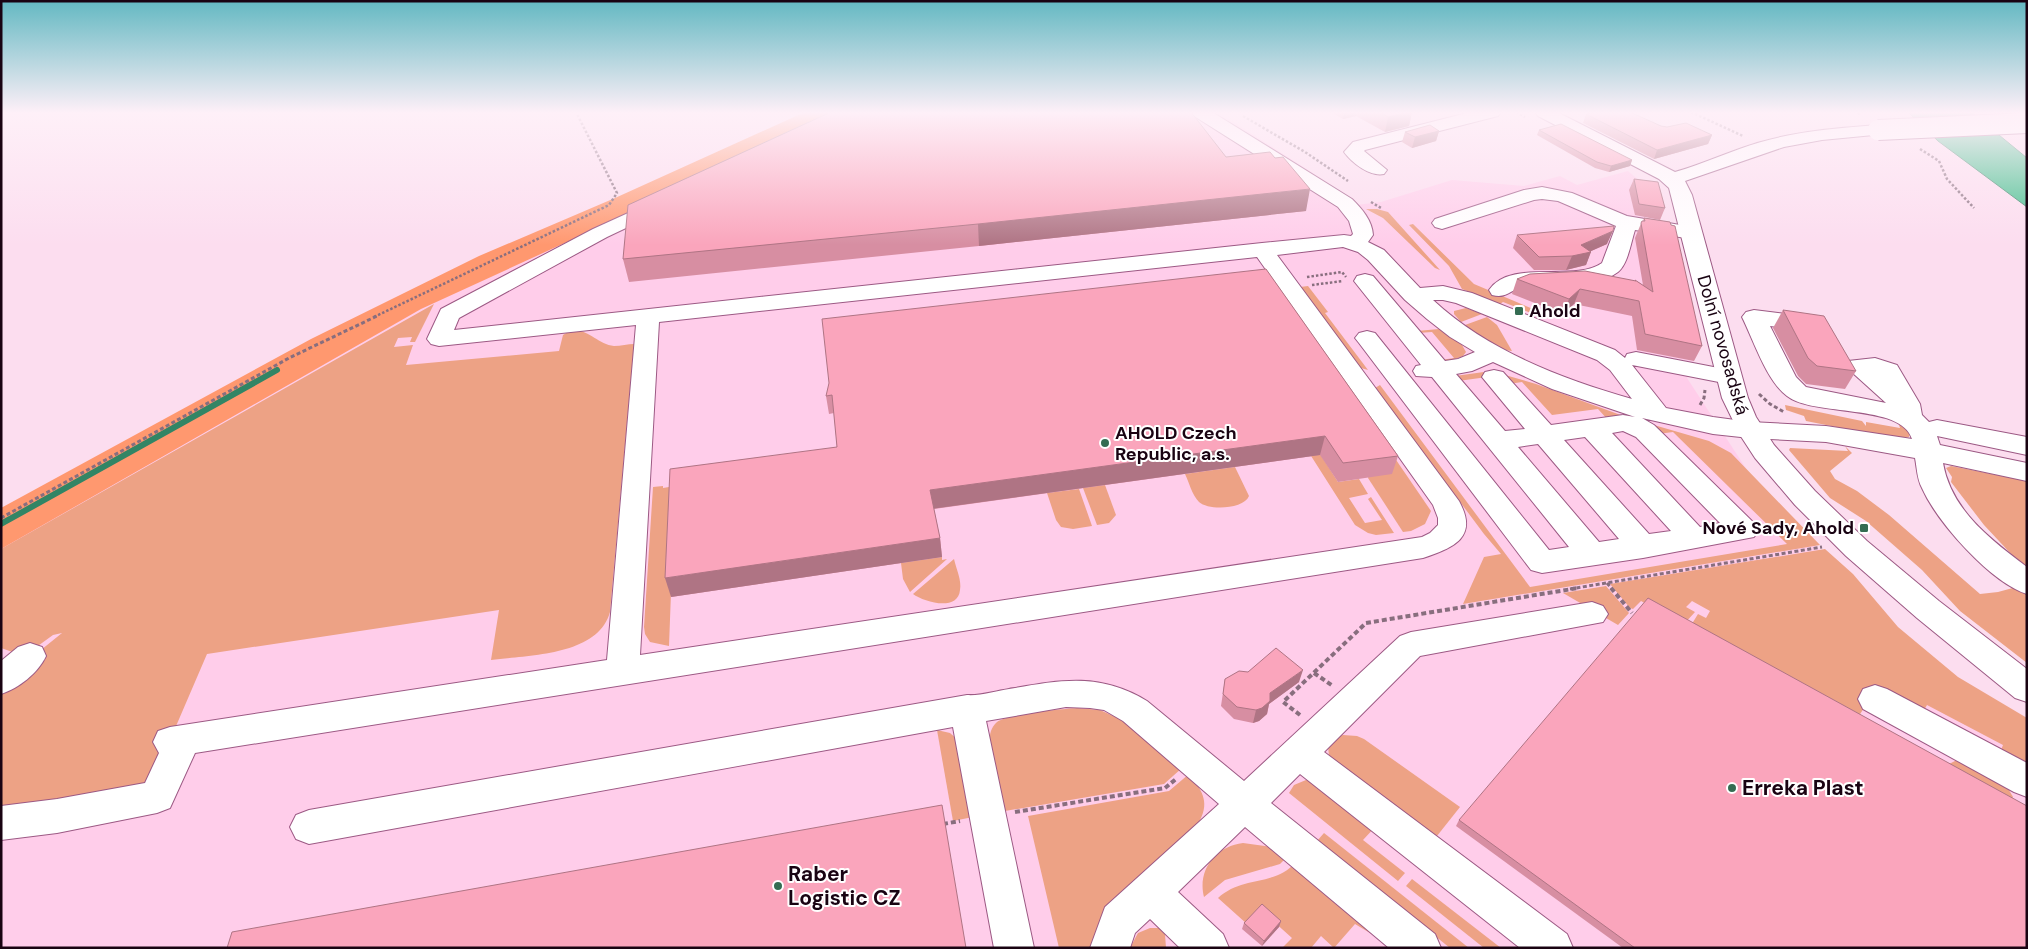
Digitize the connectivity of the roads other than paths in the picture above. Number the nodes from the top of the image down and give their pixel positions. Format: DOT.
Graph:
graph roads {
  1 [pos="1271,156"];
  2 [pos="1359,156"];
  3 [pos="1629,156"];
  4 [pos="1738,156"];
  5 [pos="1377,170"];
  6 [pos="1672,179"];
  7 [pos="680,196"];
  8 [pos="1628,222"];
  9 [pos="1442,223"];
  10 [pos="1692,233"];
  11 [pos="1356,244"];
  12 [pos="1262,249"];
  13 [pos="1357,281"];
  14 [pos="1500,290"];
  15 [pos="1413,295"];
  16 [pos="648,316"];
  17 [pos="1810,324"];
  18 [pos="1367,338"];
  19 [pos="1636,359"];
  20 [pos="1494,365"];
  21 [pos="1439,370"];
  22 [pos="1396,375"];
  23 [pos="1729,377"];
  24 [pos="1356,380"];
  25 [pos="1657,414"];
  26 [pos="1591,427"];
  27 [pos="1750,430"];
  28 [pos="1544,434"];
  29 [pos="1498,441"];
  30 [pos="1933,441"];
  31 [pos="2027,446"];
  32 [pos="2027,472"];
  33 [pos="1694,538"];
  34 [pos="1643,546"];
  35 [pos="1592,554"];
  36 [pos="2027,583"];
  37 [pos="1592,614"];
  38 [pos="30,656"];
  39 [pos="623,671"];
  40 [pos="1,681"];
  41 [pos="2027,688"];
  42 [pos="1874,699"];
  43 [pos="967,709"];
  44 [pos="1299,753"];
  45 [pos="2027,781"];
  46 [pos="1245,804"];
  47 [pos="1,823"];
  48 [pos="309,827"];
  49 [pos="1150,892"];
  50 [pos="1014,948"];
  51 [pos="1110,948"];
  52 [pos="1209,948"];
  53 [pos="1421,948"];
  54 [pos="1553,948"];
  1 -- 11 [label="main road"];
  2 -- 5 [label="main road"];
  3 -- 6 [label="main road"];
  4 -- 6 [label="main road, bridge"];
  6 -- 10 [label="main road, Dolní novosadská"];
  7 -- 16 [label="main road"];
  8 -- 9 [label="main road"];
  8 -- 10 [label="main road"];
  8 -- 14 [label="main road"];
  10 -- 23 [label="main road, Dolní novosadská"];
  11 -- 12 [label="main road"];
  11 -- 15 [label="main road"];
  12 -- 16 [label="main road"];
  12 -- 24 [label="main road"];
  13 -- 21 [label="main road"];
  15 -- 20 [label="main road"];
  15 -- 25 [label="main road"];
  16 -- 39 [label="main road"];
  17 -- 30 [label="main road"];
  18 -- 22 [label="main road"];
  19 -- 23 [label="main road"];
  20 -- 21 [label="main road"];
  20 -- 25 [label="main road"];
  20 -- 28 [label="main road"];
  21 -- 22 [label="main road"];
  21 -- 29 [label="main road"];
  22 -- 24 [label="main road"];
  22 -- 35 [label="main road"];
  23 -- 27 [label="main road, Dolní novosadská"];
  24 -- 39 [label="main road"];
  25 -- 27 [label="main road"];
  26 -- 28 [label="main road"];
  26 -- 33 [label="main road"];
  26 -- 33 [label="main road"];
  27 -- 30 [label="main road"];
  27 -- 41 [label="main road, Dolní novosadská"];
  28 -- 29 [label="main road"];
  28 -- 34 [label="main road"];
  29 -- 35 [label="main road"];
  30 -- 31 [label="main road"];
  30 -- 32 [label="main road"];
  30 -- 36 [label="main road"];
  33 -- 34 [label="main road"];
  34 -- 35 [label="main road"];
  37 -- 44 [label="main road"];
  38 -- 40 [label="main road"];
  39 -- 47 [label="main road"];
  42 -- 45 [label="main road"];
  43 -- 46 [label="main road"];
  43 -- 48 [label="main road"];
  43 -- 50 [label="main road"];
  44 -- 46 [label="main road"];
  44 -- 54 [label="main road"];
  46 -- 49 [label="main road"];
  46 -- 53 [label="main road"];
  49 -- 51 [label="main road"];
  49 -- 52 [label="main road"];
}
